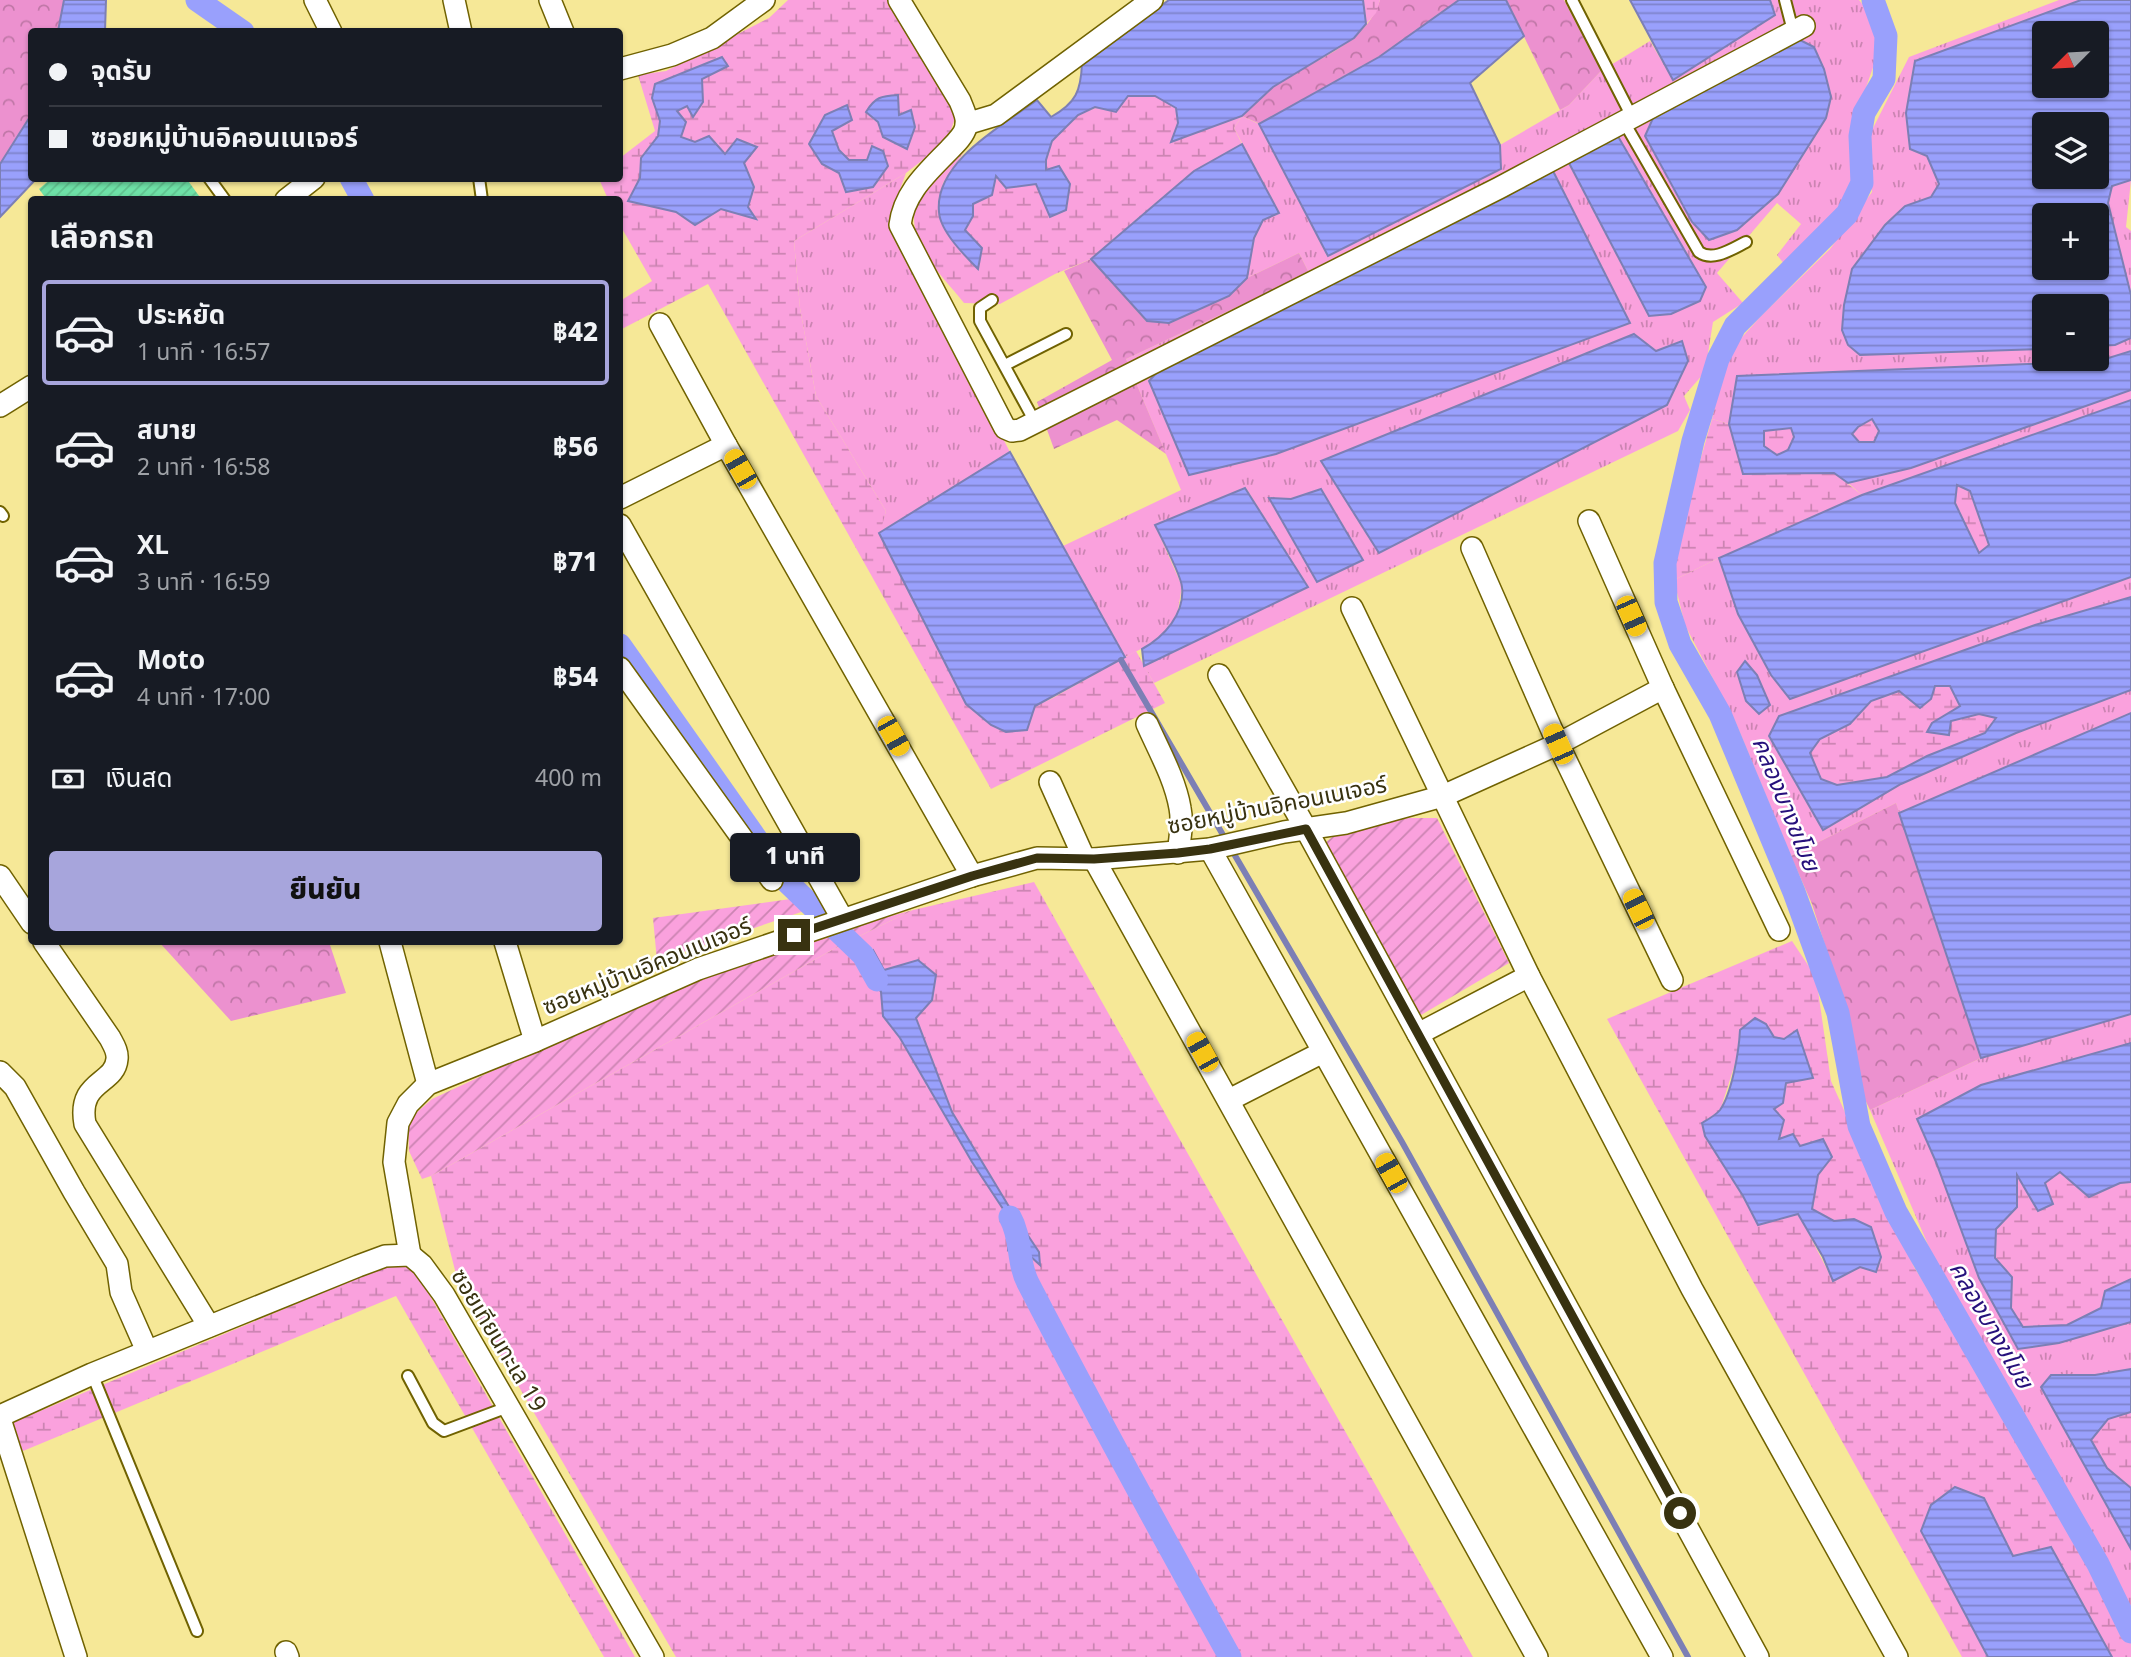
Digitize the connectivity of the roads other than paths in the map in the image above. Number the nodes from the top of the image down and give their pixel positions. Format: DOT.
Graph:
graph roads {
  1 [pos="315,0"];
  2 [pos="454,0"];
  3 [pos="550,0"];
  4 [pos="899,0"];
  5 [pos="1153,0"];
  6 [pos="1572,0"];
  7 [pos="1784,0"];
  8 [pos="761,1"];
  9 [pos="329,28"];
  10 [pos="460,28"];
  11 [pos="561,28"];
  12 [pos="1798,29"];
  13 [pos="623,68"];
  14 [pos="1628,120"];
  15 [pos="966,124"];
  16 [pos="309,182"];
  17 [pos="291,196"];
  18 [pos="1746,242"];
  19 [pos="992,300"];
  20 [pos="660,324"];
  21 [pos="1066,334"];
  22 [pos="1005,365"];
  23 [pos="28,388"];
  24 [pos="1,404"];
  25 [pos="1035,422"];
  26 [pos="726,444"];
  27 [pos="623,496"];
  28 [pos="1589,521"];
  29 [pos="623,530"];
  30 [pos="1472,548"];
  31 [pos="1352,608"];
  32 [pos="623,672"];
  33 [pos="1219,675"];
  34 [pos="1663,688"];
  35 [pos="1147,724"];
  36 [pos="1558,744"];
  37 [pos="1050,782"];
  38 [pos="1443,796"];
  39 [pos="1306,829"];
  40 [pos="1224,846"];
  41 [pos="1178,853"];
  42 [pos="1089,858"];
  43 [pos="0,876"];
  44 [pos="972,876"];
  45 [pos="772,880"];
  46 [pos="28,917"];
  47 [pos="842,918"];
  48 [pos="1779,930"];
  49 [pos="46,945"];
  50 [pos="391,945"];
  51 [pos="506,945"];
  52 [pos="1529,976"];
  53 [pos="1671,980"];
  54 [pos="1418,1034"];
  55 [pos="535,1041"];
  56 [pos="1323,1052"];
  57 [pos="0,1072"];
  58 [pos="428,1084"];
  59 [pos="1229,1100"];
  60 [pos="410,1255"];
  61 [pos="209,1326"];
  62 [pos="146,1352"];
  63 [pos="92,1374"];
  64 [pos="408,1376"];
  65 [pos="508,1407"];
  66 [pos="0,1417"];
  67 [pos="197,1631"];
  68 [pos="76,1657"];
  69 [pos="653,1657"];
  70 [pos="1537,1657"];
  71 [pos="1662,1657"];
  72 [pos="1758,1657"];
  73 [pos="1897,1657"];
  1 -- 9 [label="street"];
  2 -- 10 [label="street"];
  3 -- 11 [label="street"];
  4 -- 15 [label="street"];
  5 -- 15 [label="street"];
  6 -- 14 [label="lane"];
  7 -- 12 [label="lane"];
  8 -- 13 [label="street"];
  12 -- 14 [label="street"];
  14 -- 18 [label="lane"];
  14 -- 25 [label="street"];
  15 -- 25 [label="street"];
  16 -- 17 [label="street"];
  19 -- 22 [label="lane"];
  20 -- 26 [label="street"];
  21 -- 22 [label="lane"];
  22 -- 25 [label="lane"];
  23 -- 24 [label="street"];
  26 -- 27 [label="street"];
  26 -- 44 [label="street"];
  28 -- 34 [label="street"];
  29 -- 47 [label="street"];
  30 -- 36 [label="street"];
  31 -- 38 [label="street"];
  32 -- 45 [label="street"];
  33 -- 39 [label="street"];
  34 -- 36 [label="street, ซอยหมู่บ้านอิคอนเนเจอร์"];
  34 -- 48 [label="street"];
  35 -- 41 [label="street"];
  36 -- 38 [label="street, ซอยหมู่บ้านอิคอนเนเจอร์"];
  36 -- 53 [label="street"];
  37 -- 42 [label="street"];
  38 -- 39 [label="street, ซอยหมู่บ้านอิคอนเนเจอร์"];
  38 -- 52 [label="street"];
  39 -- 40 [label="street, ซอยหมู่บ้านอิคอนเนเจอร์"];
  39 -- 54 [label="street"];
  40 -- 41 [label="street, ซอยหมู่บ้านอิคอนเนเจอร์"];
  40 -- 56 [label="street"];
  41 -- 42 [label="street, ซอยหมู่บ้านอิคอนเนเจอร์"];
  42 -- 44 [label="street, ซอยหมู่บ้านอิคอนเนเจอร์"];
  42 -- 59 [label="street"];
  43 -- 46 [label="street"];
  44 -- 47 [label="street, ซอยหมู่บ้านอิคอนเนเจอร์"];
  47 -- 55 [label="street, ซอยหมู่บ้านอิคอนเนเจอร์"];
  49 -- 61 [label="street"];
  50 -- 58 [label="street"];
  51 -- 55 [label="street"];
  52 -- 54 [label="street"];
  52 -- 73 [label="street"];
  54 -- 72 [label="street"];
  55 -- 58 [label="street, ซอยหมู่บ้านอิคอนเนเจอร์"];
  56 -- 59 [label="street"];
  56 -- 71 [label="street"];
  57 -- 62 [label="street"];
  58 -- 60 [label="street, ซอยหมู่บ้านอิคอนเนเจอร์"];
  59 -- 70 [label="street"];
  60 -- 61 [label="street"];
  60 -- 65 [label="street, ซอยเทียนทะเล 19"];
  61 -- 62 [label="street"];
  62 -- 63 [label="street"];
  63 -- 66 [label="street"];
  63 -- 67 [label="lane"];
  64 -- 65 [label="lane"];
  65 -- 69 [label="street, ซอยเทียนทะเล 19"];
  66 -- 68 [label="street"];
}
